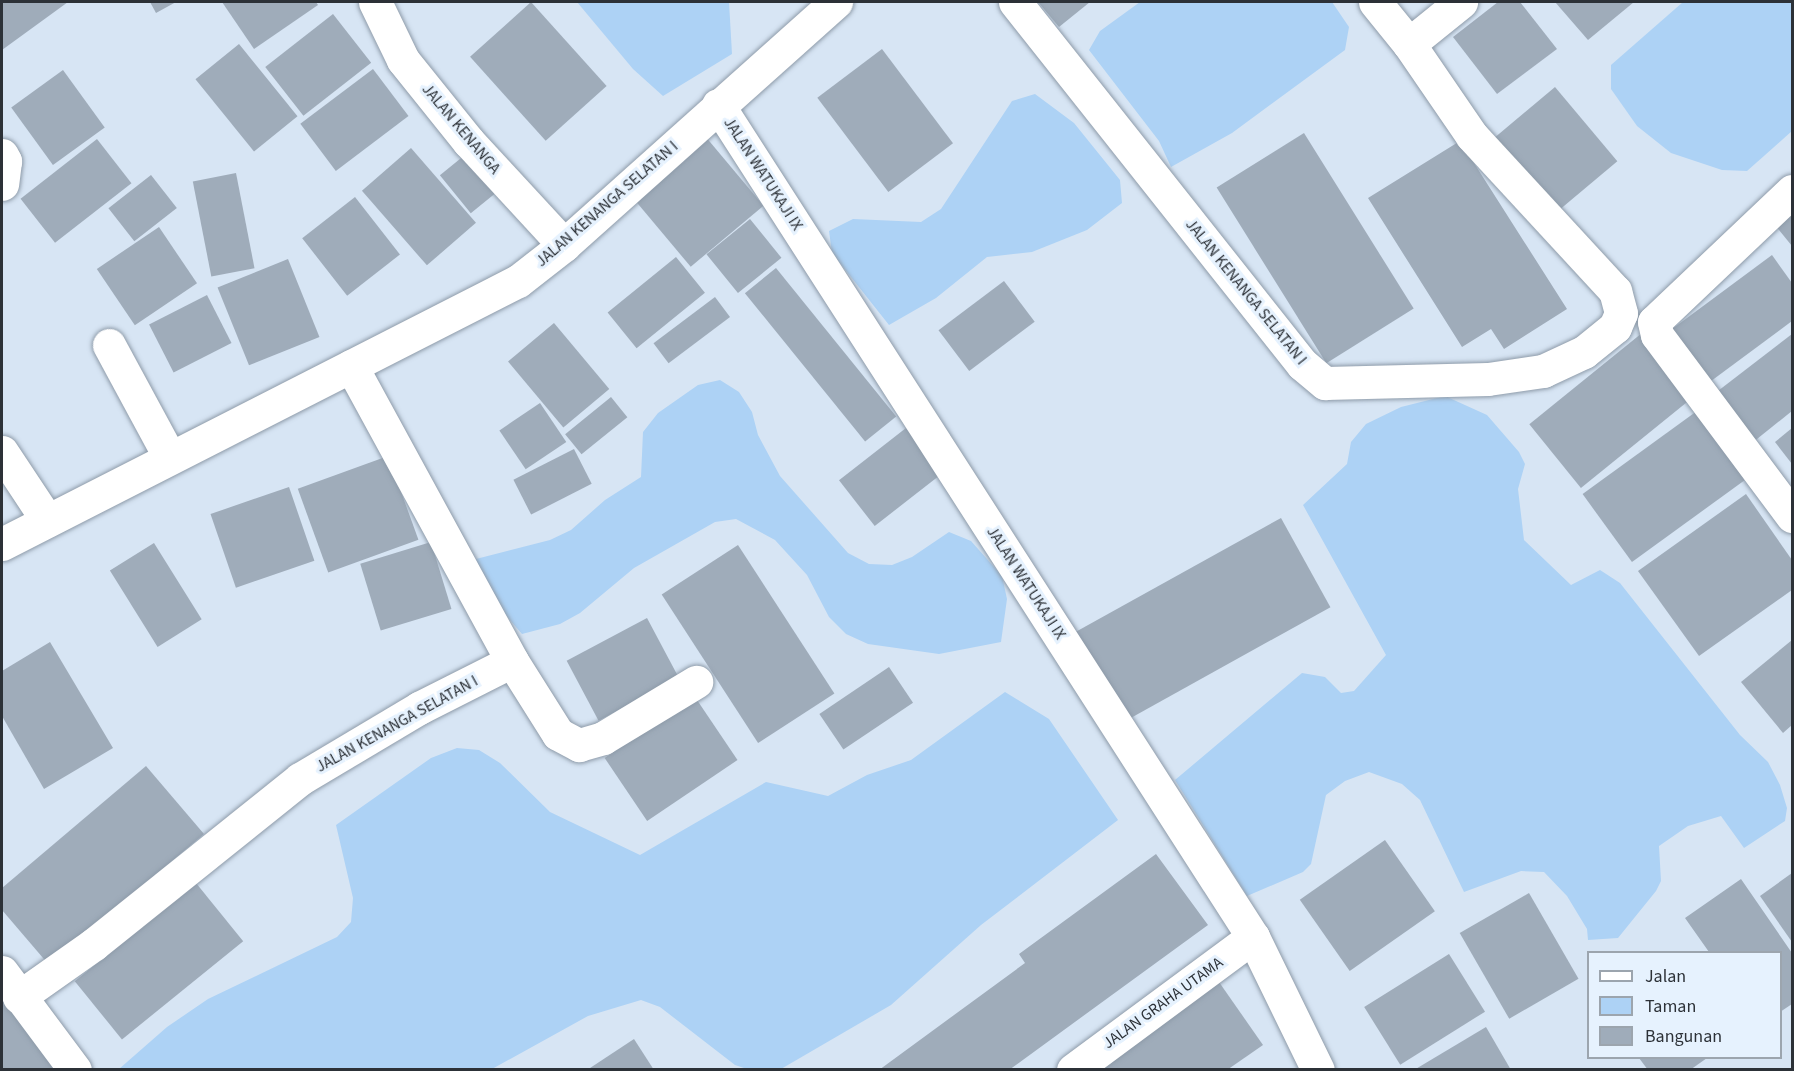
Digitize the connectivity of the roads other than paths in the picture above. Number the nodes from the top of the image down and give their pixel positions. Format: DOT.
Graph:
graph roads {
  1 [pos="375,2"];
  2 [pos="836,2"];
  3 [pos="1015,2"];
  4 [pos="1375,2"];
  5 [pos="1461,2"];
  6 [pos="1410,44"];
  7 [pos="718,105"];
  8 [pos="2,155"];
  9 [pos="2,184"];
  10 [pos="1792,191"];
  11 [pos="564,245"];
  12 [pos="109,345"];
  13 [pos="351,366"];
  14 [pos="2,452"];
  15 [pos="170,458"];
  16 [pos="1792,516"];
  17 [pos="47,520"];
  18 [pos="2,544"];
  19 [pos="512,661"];
  20 [pos="696,682"];
  21 [pos="1253,937"];
  22 [pos="10,985"];
  23 [pos="75,1070"];
  24 [pos="1072,1070"];
  25 [pos="1318,1070"];
  1 -- 11 [label="street, JALAN KENANGA"];
  2 -- 7 [label="street, JALAN KENANGA SELATAN I"];
  3 -- 6 [label="street, JALAN KENANGA SELATAN I"];
  4 -- 6 [label="street, JALAN KENANGA SELATAN I"];
  5 -- 6 [label="street"];
  7 -- 11 [label="street, JALAN KENANGA SELATAN I"];
  7 -- 21 [label="street, JALAN WATUKAJI IX"];
  8 -- 9 [label="street"];
  10 -- 16 [label="street"];
  11 -- 13 [label="street, JALAN KENANGA SELATAN I"];
  12 -- 15 [label="street"];
  13 -- 15 [label="street, JALAN KENANGA SELATAN I"];
  13 -- 19 [label="street"];
  14 -- 17 [label="street"];
  15 -- 17 [label="street, JALAN KENANGA SELATAN I"];
  17 -- 18 [label="street, JALAN KENANGA SELATAN I"];
  19 -- 20 [label="street"];
  19 -- 22 [label="street, JALAN KENANGA SELATAN I"];
  21 -- 24 [label="street, JALAN GRAHA UTAMA"];
  21 -- 25 [label="street, JALAN WATUKAJI IX"];
  22 -- 23 [label="street"];
}
